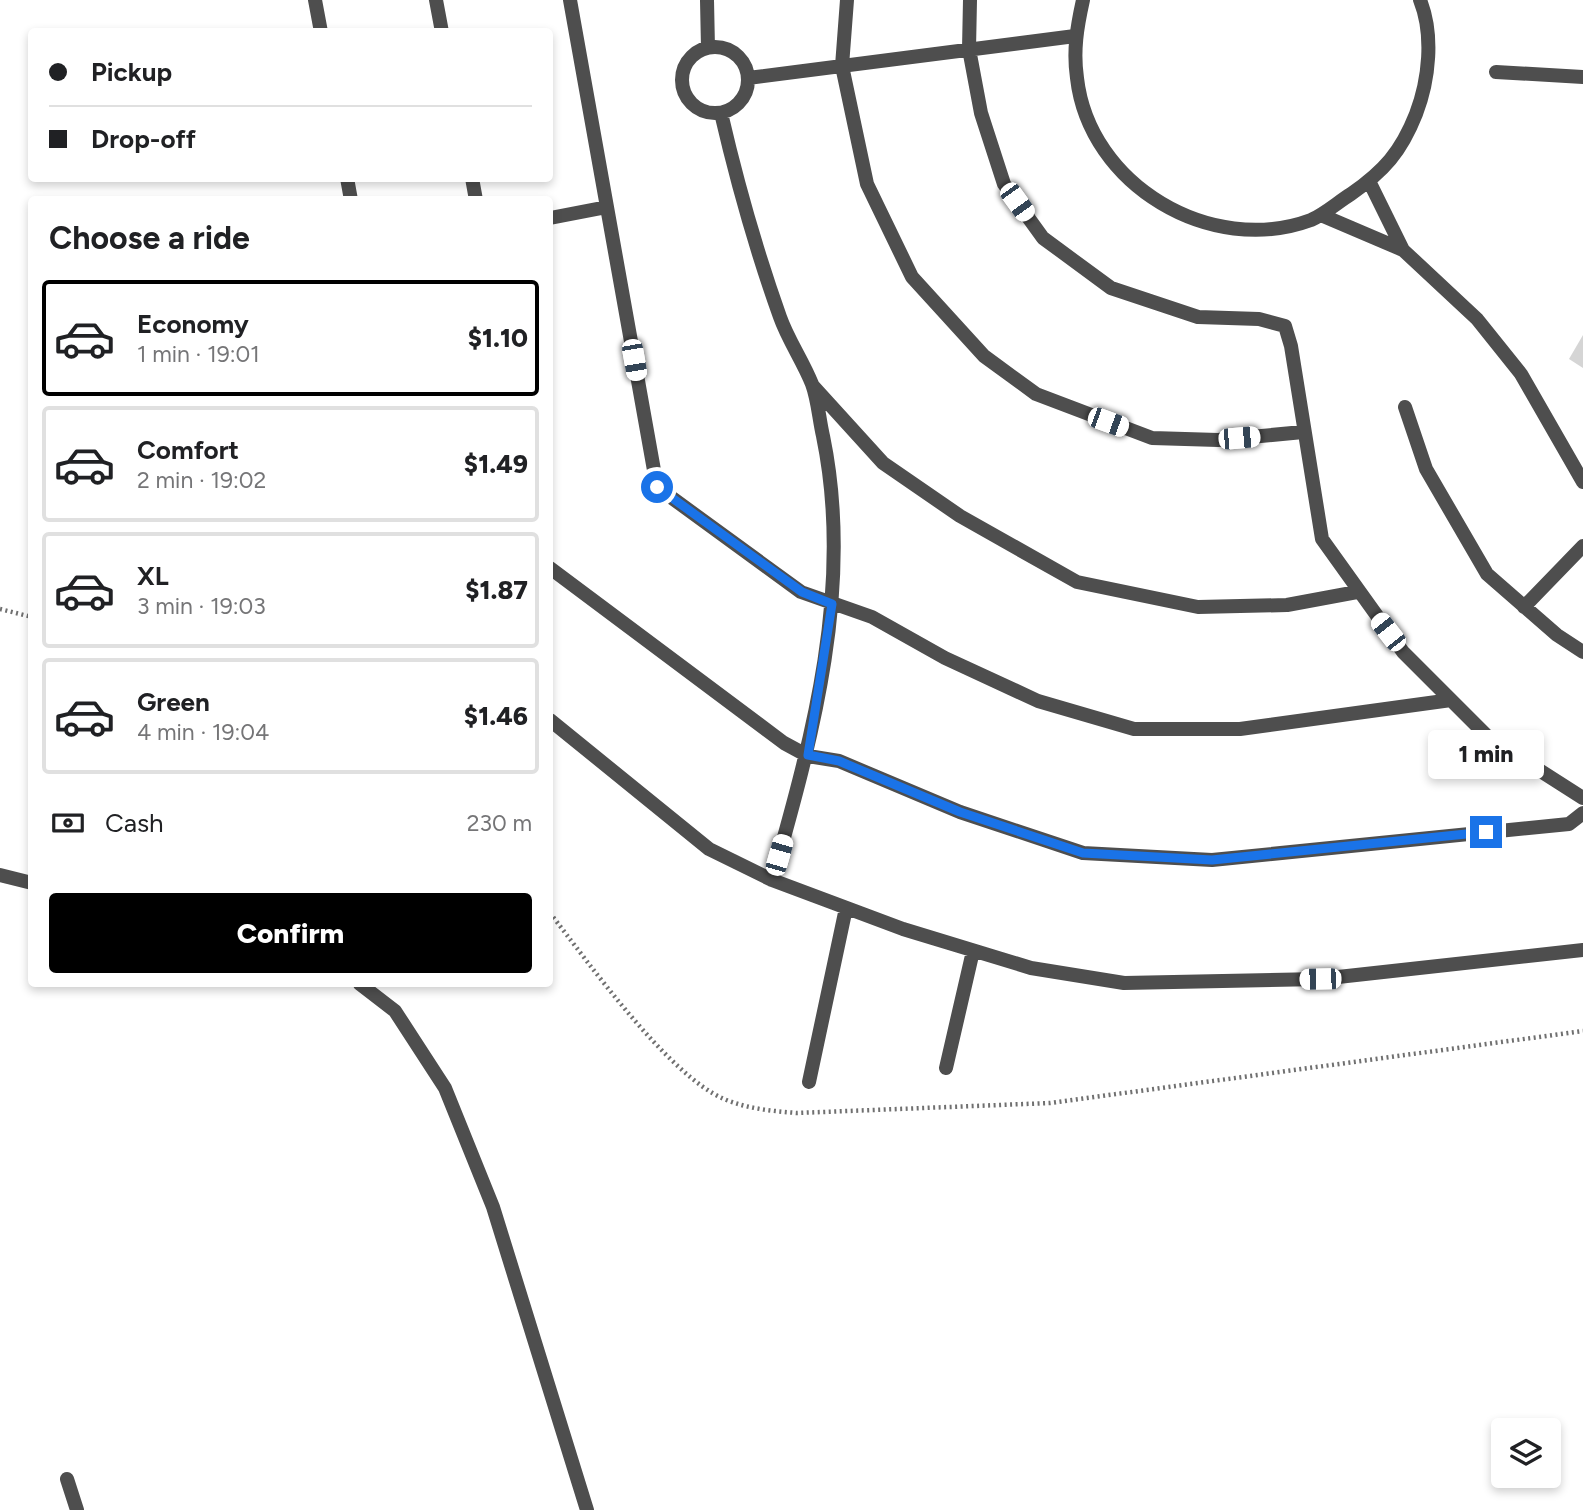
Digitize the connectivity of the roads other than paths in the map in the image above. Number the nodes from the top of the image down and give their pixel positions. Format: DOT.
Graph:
graph roads {
  1 [pos="315,0"];
  2 [pos="436,0"];
  3 [pos="570,0"];
  4 [pos="708,0"];
  5 [pos="847,0"];
  6 [pos="970,0"];
  7 [pos="1083,0"];
  8 [pos="1420,0"];
  9 [pos="320,28"];
  10 [pos="441,28"];
  11 [pos="1075,36"];
  12 [pos="708,48"];
  13 [pos="969,49"];
  14 [pos="842,66"];
  15 [pos="1496,72"];
  16 [pos="1583,77"];
  17 [pos="748,78"];
  18 [pos="721,113"];
  19 [pos="1369,181"];
  20 [pos="607,208"];
  21 [pos="1321,215"];
  22 [pos="553,217"];
  23 [pos="1403,250"];
  24 [pos="812,385"];
  25 [pos="1405,407"];
  26 [pos="1303,432"];
  27 [pos="1583,481"];
  28 [pos="1583,546"];
  29 [pos="553,570"];
  30 [pos="1357,592"];
  31 [pos="832,604"];
  32 [pos="1524,607"];
  33 [pos="1583,652"];
  34 [pos="1451,701"];
  35 [pos="553,722"];
  36 [pos="808,755"];
  37 [pos="1583,798"];
  38 [pos="1583,813"];
  39 [pos="0,876"];
  40 [pos="772,880"];
  41 [pos="28,882"];
  42 [pos="846,908"];
  43 [pos="1583,950"];
  44 [pos="973,951"];
  45 [pos="364,987"];
  46 [pos="946,1068"];
  47 [pos="809,1082"];
  48 [pos="67,1479"];
  49 [pos="76,1510"];
  50 [pos="587,1510"];
  1 -- 9 [label="street"];
  2 -- 10 [label="street"];
  3 -- 20 [label="street"];
  4 -- 12 [label="street"];
  5 -- 14 [label="street"];
  6 -- 13 [label="street"];
  7 -- 11 [label="street"];
  8 -- 19 [label="street"];
  11 -- 13 [label="street"];
  11 -- 21 [label="street"];
  12 -- 17 [label="street"];
  12 -- 18 [label="street"];
  13 -- 14 [label="street"];
  13 -- 26 [label="street"];
  14 -- 17 [label="street"];
  14 -- 26 [label="street"];
  15 -- 16 [label="street"];
  17 -- 18 [label="street"];
  18 -- 24 [label="street"];
  19 -- 21 [label="street"];
  19 -- 23 [label="street"];
  20 -- 22 [label="street"];
  20 -- 31 [label="street"];
  21 -- 23 [label="street"];
  23 -- 27 [label="street"];
  24 -- 30 [label="street"];
  24 -- 31 [label="street"];
  25 -- 32 [label="street"];
  26 -- 30 [label="street"];
  28 -- 32 [label="street"];
  29 -- 36 [label="street"];
  30 -- 34 [label="street"];
  31 -- 34 [label="street"];
  31 -- 36 [label="street"];
  32 -- 33 [label="street"];
  34 -- 37 [label="street"];
  35 -- 40 [label="street"];
  36 -- 38 [label="street"];
  36 -- 40 [label="street"];
  39 -- 41 [label="street"];
  40 -- 42 [label="street"];
  42 -- 44 [label="street"];
  42 -- 47 [label="street"];
  43 -- 44 [label="street"];
  44 -- 46 [label="street"];
  45 -- 50 [label="street"];
  48 -- 49 [label="street"];
}
